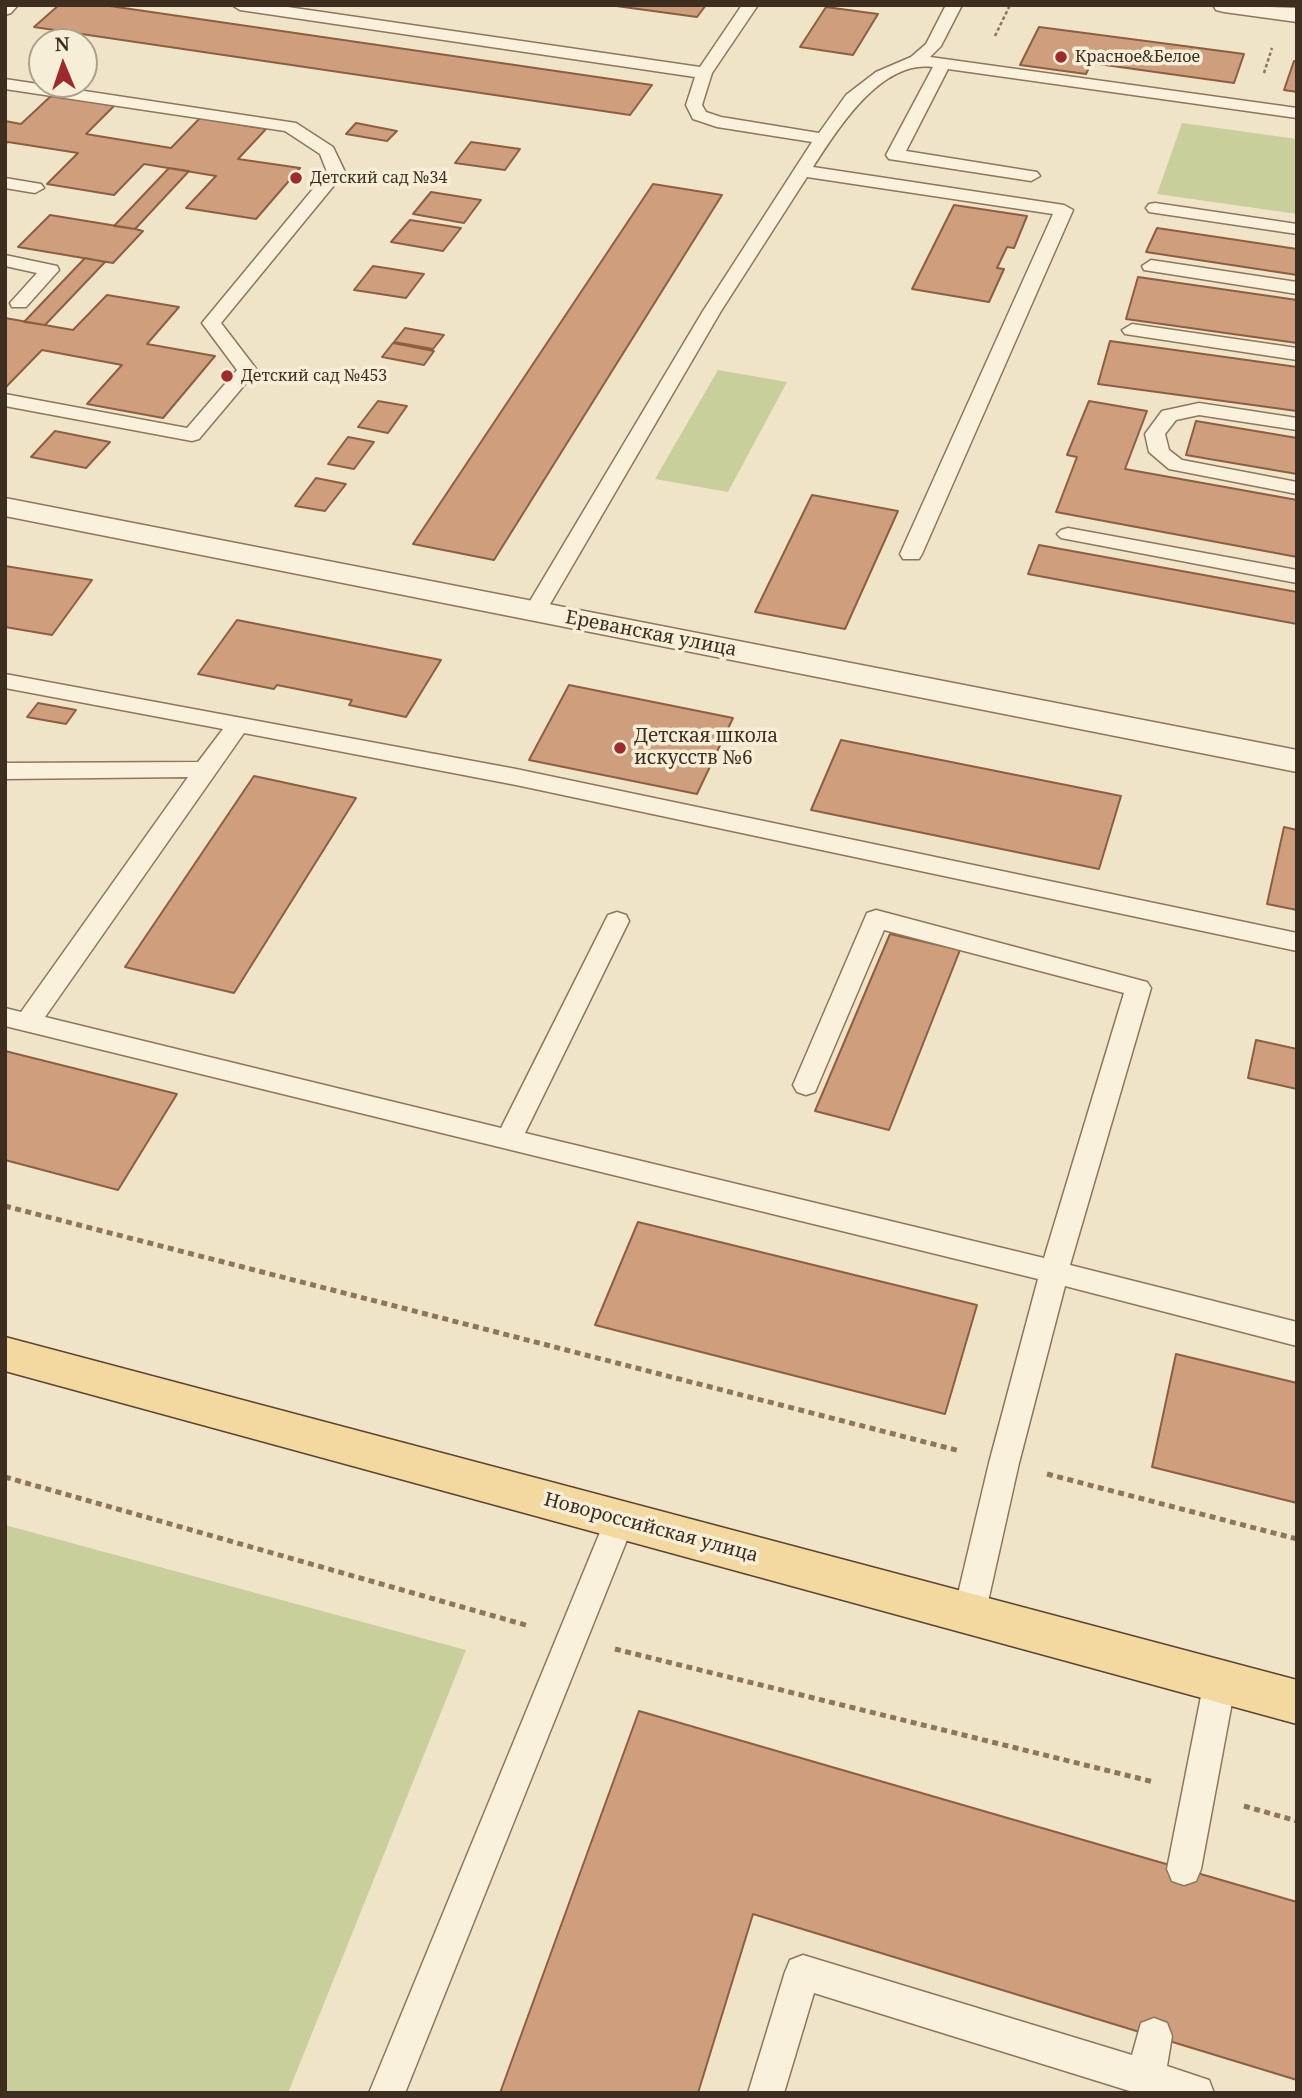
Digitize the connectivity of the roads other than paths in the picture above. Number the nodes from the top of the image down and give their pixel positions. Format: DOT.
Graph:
graph roads {
  1 [pos="10,5"];
  2 [pos="240,5"];
  3 [pos="750,5"];
  4 [pos="954,5"];
  5 [pos="1224,5"];
  6 [pos="247,6"];
  7 [pos="5,10"];
  8 [pos="1297,15"];
  9 [pos="916,60"];
  10 [pos="943,64"];
  11 [pos="704,74"];
  12 [pos="5,84"];
  13 [pos="1297,113"];
  14 [pos="823,139"];
  15 [pos="803,171"];
  16 [pos="1031,176"];
  17 [pos="5,183"];
  18 [pos="35,188"];
  19 [pos="1155,208"];
  20 [pos="1297,229"];
  21 [pos="5,260"];
  22 [pos="1151,267"];
  23 [pos="1297,288"];
  24 [pos="19,303"];
  25 [pos="1132,330"];
  26 [pos="1297,354"];
  27 [pos="5,400"];
  28 [pos="1297,424"];
  29 [pos="1297,488"];
  30 [pos="5,507"];
  31 [pos="1069,534"];
  32 [pos="911,554"];
  33 [pos="1297,578"];
  34 [pos="535,611"];
  35 [pos="5,681"];
  36 [pos="238,726"];
  37 [pos="1297,761"];
  38 [pos="205,769"];
  39 [pos="5,771"];
  40 [pos="617,921"];
  41 [pos="1297,942"];
  42 [pos="17,1020"];
  43 [pos="806,1085"];
  44 [pos="509,1139"];
  45 [pos="1054,1272"];
  46 [pos="1297,1334"];
  47 [pos="5,1354"];
  48 [pos="620,1520"];
  49 [pos="969,1615"];
  50 [pos="1220,1681"];
  51 [pos="1297,1702"];
  52 [pos="1184,1870"];
  53 [pos="1154,2036"];
  54 [pos="1146,2078"];
  55 [pos="387,2093"];
  56 [pos="766,2093"];
  57 [pos="1196,2093"];
  1 -- 7 [label="lane"];
  2 -- 6 [label="lane"];
  3 -- 11 [label="lane"];
  4 -- 9 [label="lane"];
  5 -- 8 [label="street"];
  6 -- 11 [label="lane"];
  9 -- 10 [label="lane"];
  9 -- 14 [label="lane"];
  10 -- 13 [label="lane"];
  10 -- 16 [label="lane"];
  11 -- 14 [label="lane"];
  12 -- 27 [label="lane"];
  14 -- 15 [label="lane"];
  15 -- 32 [label="lane"];
  15 -- 34 [label="lane"];
  17 -- 18 [label="lane"];
  19 -- 20 [label="lane"];
  21 -- 24 [label="lane"];
  22 -- 23 [label="lane"];
  25 -- 26 [label="lane"];
  28 -- 29 [label="lane"];
  30 -- 34 [label="street, Ереванская улица"];
  31 -- 33 [label="lane"];
  34 -- 37 [label="street, Ереванская улица"];
  35 -- 36 [label="lane"];
  36 -- 38 [label="lane"];
  36 -- 41 [label="lane"];
  38 -- 39 [label="lane"];
  38 -- 42 [label="lane"];
  40 -- 44 [label="lane"];
  42 -- 44 [label="lane"];
  43 -- 45 [label="lane"];
  44 -- 45 [label="lane"];
  45 -- 46 [label="lane"];
  45 -- 49 [label="lane"];
  47 -- 48 [label="main road, Новороссийская улица"];
  48 -- 49 [label="main road, Новороссийская улица"];
  48 -- 55 [label="lane"];
  49 -- 50 [label="main road, Новороссийская улица"];
  50 -- 51 [label="main road, Новороссийская улица"];
  50 -- 52 [label="lane"];
  53 -- 54 [label="lane"];
  54 -- 56 [label="lane"];
  54 -- 57 [label="lane"];
}
